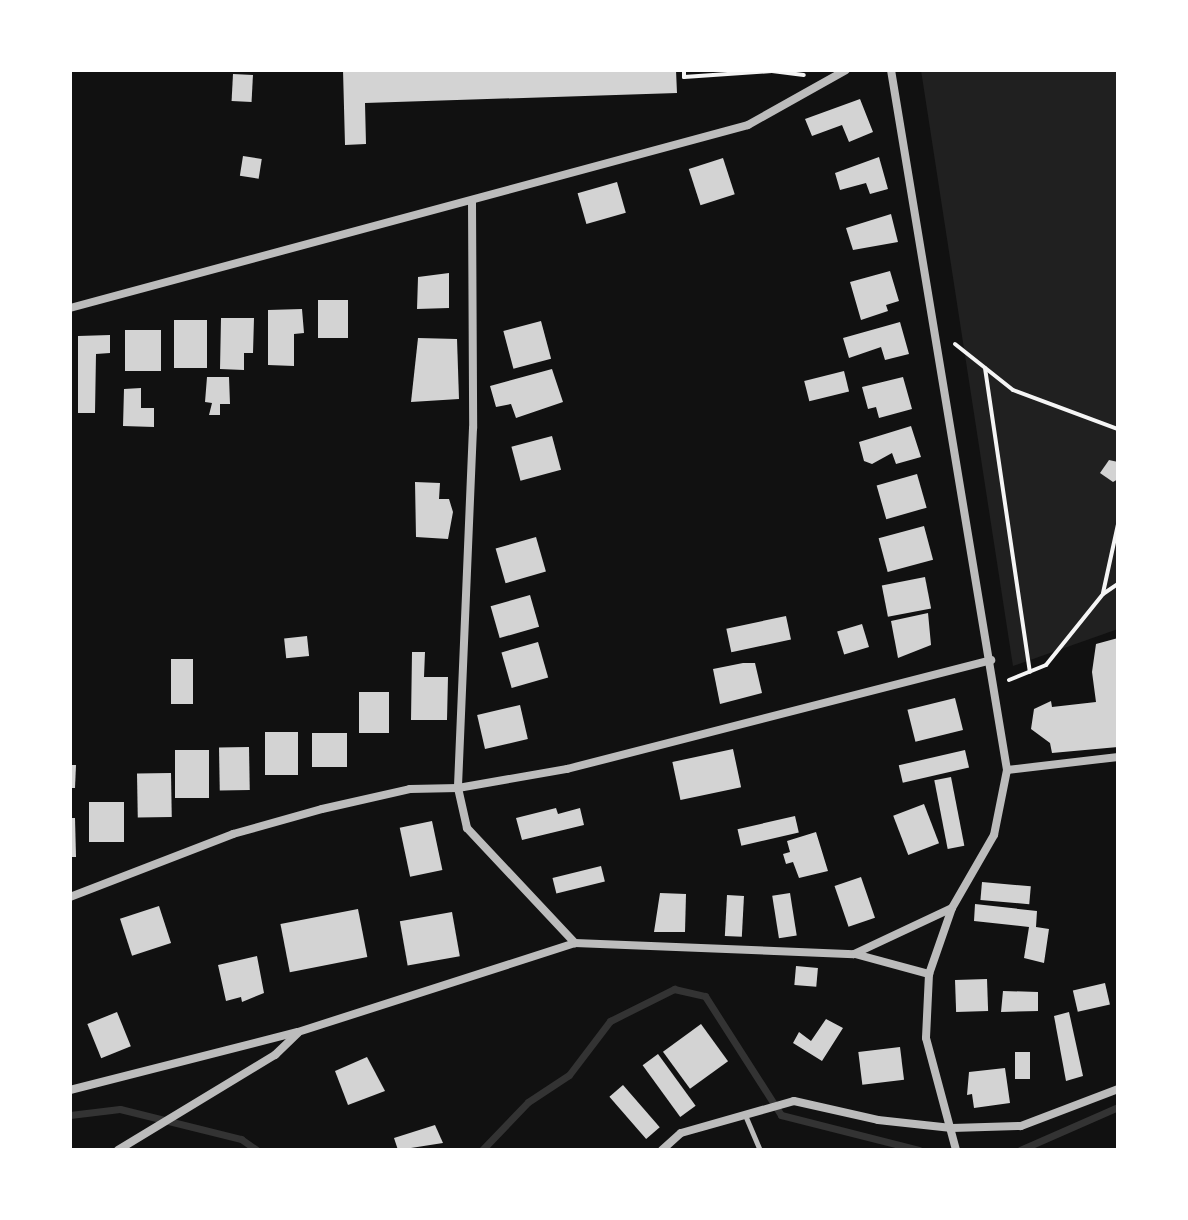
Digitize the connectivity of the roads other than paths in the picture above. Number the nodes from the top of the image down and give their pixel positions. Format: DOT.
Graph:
graph roads {
  1 [pos="846,70"];
  2 [pos="891,70"];
  3 [pos="472,202"];
  4 [pos="70,308"];
  5 [pos="991,660"];
  6 [pos="1118,757"];
  7 [pos="1007,770"];
  8 [pos="458,788"];
  9 [pos="70,897"];
  10 [pos="952,908"];
  11 [pos="575,943"];
  12 [pos="854,954"];
  13 [pos="929,974"];
  14 [pos="298,1032"];
  15 [pos="1118,1089"];
  16 [pos="70,1090"];
  17 [pos="745,1115"];
  18 [pos="952,1128"];
  19 [pos="955,1146"];
  20 [pos="118,1150"];
  21 [pos="662,1150"];
  22 [pos="760,1150"];
  1 -- 3 [label="street"];
  2 -- 5 [label="street"];
  3 -- 4 [label="street"];
  3 -- 8 [label="street"];
  5 -- 7 [label="street"];
  5 -- 8 [label="street"];
  6 -- 7 [label="street"];
  7 -- 10 [label="street"];
  8 -- 9 [label="street"];
  8 -- 11 [label="street"];
  10 -- 12 [label="street"];
  10 -- 13 [label="street"];
  11 -- 12 [label="street"];
  11 -- 14 [label="street"];
  12 -- 13 [label="street"];
  13 -- 18 [label="street"];
  14 -- 16 [label="street"];
  14 -- 20 [label="street"];
  15 -- 18 [label="street"];
  17 -- 18 [label="street"];
  17 -- 21 [label="street"];
  17 -- 22 [label="lane"];
  18 -- 19 [label="street"];
}
